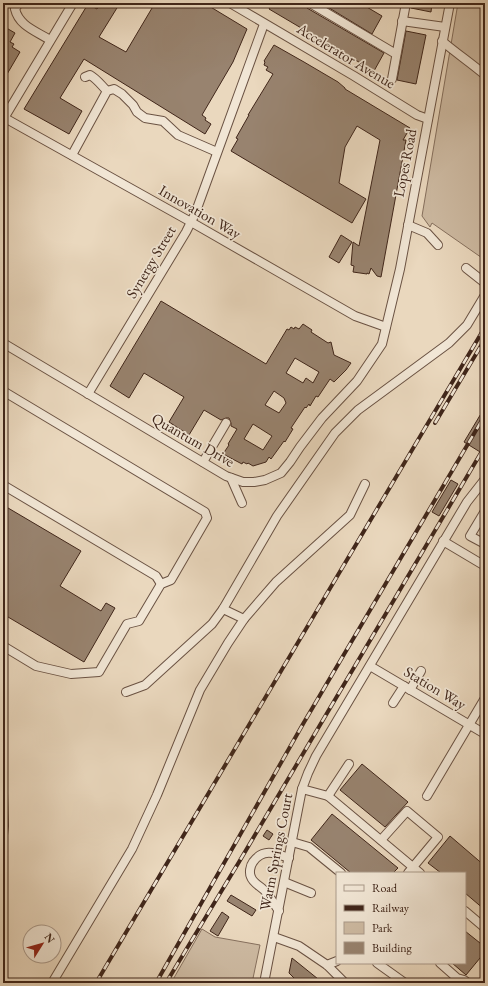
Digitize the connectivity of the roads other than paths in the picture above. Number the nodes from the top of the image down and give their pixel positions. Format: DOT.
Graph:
graph roads {
  1 [pos="19,3"];
  2 [pos="73,3"];
  3 [pos="230,3"];
  4 [pos="310,3"];
  5 [pos="406,3"];
  6 [pos="450,3"];
  7 [pos="402,21"];
  8 [pos="264,24"];
  9 [pos="445,27"];
  10 [pos="50,40"];
  11 [pos="442,41"];
  12 [pos="396,54"];
  13 [pos="485,75"];
  14 [pos="84,76"];
  15 [pos="392,79"];
  16 [pos="107,91"];
  17 [pos="4,118"];
  18 [pos="428,119"];
  19 [pos="217,152"];
  20 [pos="72,156"];
  21 [pos="191,222"];
  22 [pos="408,225"];
  23 [pos="438,245"];
  24 [pos="466,268"];
  25 [pos="485,282"];
  26 [pos="485,295"];
  27 [pos="386,327"];
  28 [pos="3,343"];
  29 [pos="3,391"];
  30 [pos="88,394"];
  31 [pos="226,423"];
  32 [pos="203,462"];
  33 [pos="231,478"];
  34 [pos="485,479"];
  35 [pos="365,484"];
  36 [pos="3,485"];
  37 [pos="242,503"];
  38 [pos="485,511"];
  39 [pos="443,542"];
  40 [pos="485,544"];
  41 [pos="485,566"];
  42 [pos="161,584"];
  43 [pos="223,609"];
  44 [pos="244,619"];
  45 [pos="3,646"];
  46 [pos="370,666"];
  47 [pos="421,671"];
  48 [pos="407,688"];
  49 [pos="126,692"];
  50 [pos="485,698"];
  51 [pos="393,703"];
  52 [pos="469,725"];
  53 [pos="485,734"];
  54 [pos="349,764"];
  55 [pos="302,789"];
  56 [pos="3,793"];
  57 [pos="328,796"];
  58 [pos="427,796"];
  59 [pos="3,835"];
  60 [pos="381,840"];
  61 [pos="292,842"];
  62 [pos="289,858"];
  63 [pos="411,870"];
  64 [pos="339,872"];
  65 [pos="284,882"];
  66 [pos="311,893"];
  67 [pos="279,910"];
  68 [pos="466,912"];
  69 [pos="484,926"];
  70 [pos="274,937"];
  71 [pos="336,961"];
  72 [pos="378,964"];
  73 [pos="441,964"];
  74 [pos="327,965"];
  75 [pos="52,983"];
  76 [pos="264,983"];
  77 [pos="345,983"];
  78 [pos="405,983"];
  79 [pos="468,983"];
  1 -- 10 [label="street"];
  2 -- 10 [label="street"];
  3 -- 8 [label="street, Accelerator Avenue"];
  4 -- 12 [label="street"];
  5 -- 7 [label="street"];
  6 -- 9 [label="street, Lopes Road"];
  7 -- 9 [label="street"];
  7 -- 12 [label="street"];
  8 -- 18 [label="street, Accelerator Avenue"];
  8 -- 19 [label="street, Synergy Street"];
  9 -- 11 [label="street, Lopes Road"];
  10 -- 17 [label="street"];
  11 -- 13 [label="street"];
  11 -- 18 [label="street, Lopes Road"];
  12 -- 15 [label="street"];
  14 -- 16 [label="street"];
  16 -- 19 [label="street"];
  16 -- 20 [label="street"];
  17 -- 20 [label="street, Innovation Way"];
  18 -- 22 [label="street, Lopes Road"];
  19 -- 21 [label="street, Synergy Street"];
  20 -- 21 [label="street, Innovation Way"];
  21 -- 27 [label="street, Innovation Way"];
  21 -- 30 [label="street, Synergy Street"];
  22 -- 23 [label="street"];
  22 -- 27 [label="street, Lopes Road"];
  24 -- 25 [label="street"];
  26 -- 43 [label="street"];
  27 -- 33 [label="street, Quantum Drive"];
  28 -- 30 [label="street, Quantum Drive"];
  29 -- 42 [label="street"];
  30 -- 32 [label="street, Quantum Drive"];
  31 -- 32 [label="street"];
  32 -- 33 [label="street, Quantum Drive"];
  33 -- 37 [label="street"];
  34 -- 39 [label="street, Warm Springs Court"];
  35 -- 44 [label="street"];
  36 -- 42 [label="street"];
  38 -- 40 [label="street"];
  39 -- 41 [label="street"];
  39 -- 46 [label="street, Warm Springs Court"];
  42 -- 45 [label="street"];
  43 -- 44 [label="street"];
  43 -- 49 [label="street"];
  44 -- 75 [label="street"];
  46 -- 48 [label="street, Station Way"];
  46 -- 55 [label="street, Warm Springs Court"];
  47 -- 48 [label="street"];
  48 -- 51 [label="street"];
  48 -- 52 [label="street, Station Way"];
  50 -- 52 [label="street"];
  52 -- 53 [label="street, Station Way"];
  52 -- 58 [label="street"];
  54 -- 57 [label="street"];
  55 -- 57 [label="street"];
  55 -- 61 [label="street, Warm Springs Court"];
  56 -- 59 [label="street"];
  57 -- 60 [label="street"];
  60 -- 63 [label="street"];
  60 -- 63 [label="street"];
  61 -- 62 [label="street, Warm Springs Court"];
  61 -- 64 [label="street"];
  62 -- 65 [label="street, Warm Springs Court"];
  62 -- 67 [label="street"];
  65 -- 66 [label="street"];
  65 -- 67 [label="street, Warm Springs Court"];
  67 -- 70 [label="street, Warm Springs Court"];
  68 -- 69 [label="street"];
  70 -- 74 [label="street"];
  70 -- 76 [label="street, Warm Springs Court"];
  71 -- 74 [label="street"];
  72 -- 78 [label="street"];
  73 -- 79 [label="street"];
  74 -- 77 [label="street"];
}
